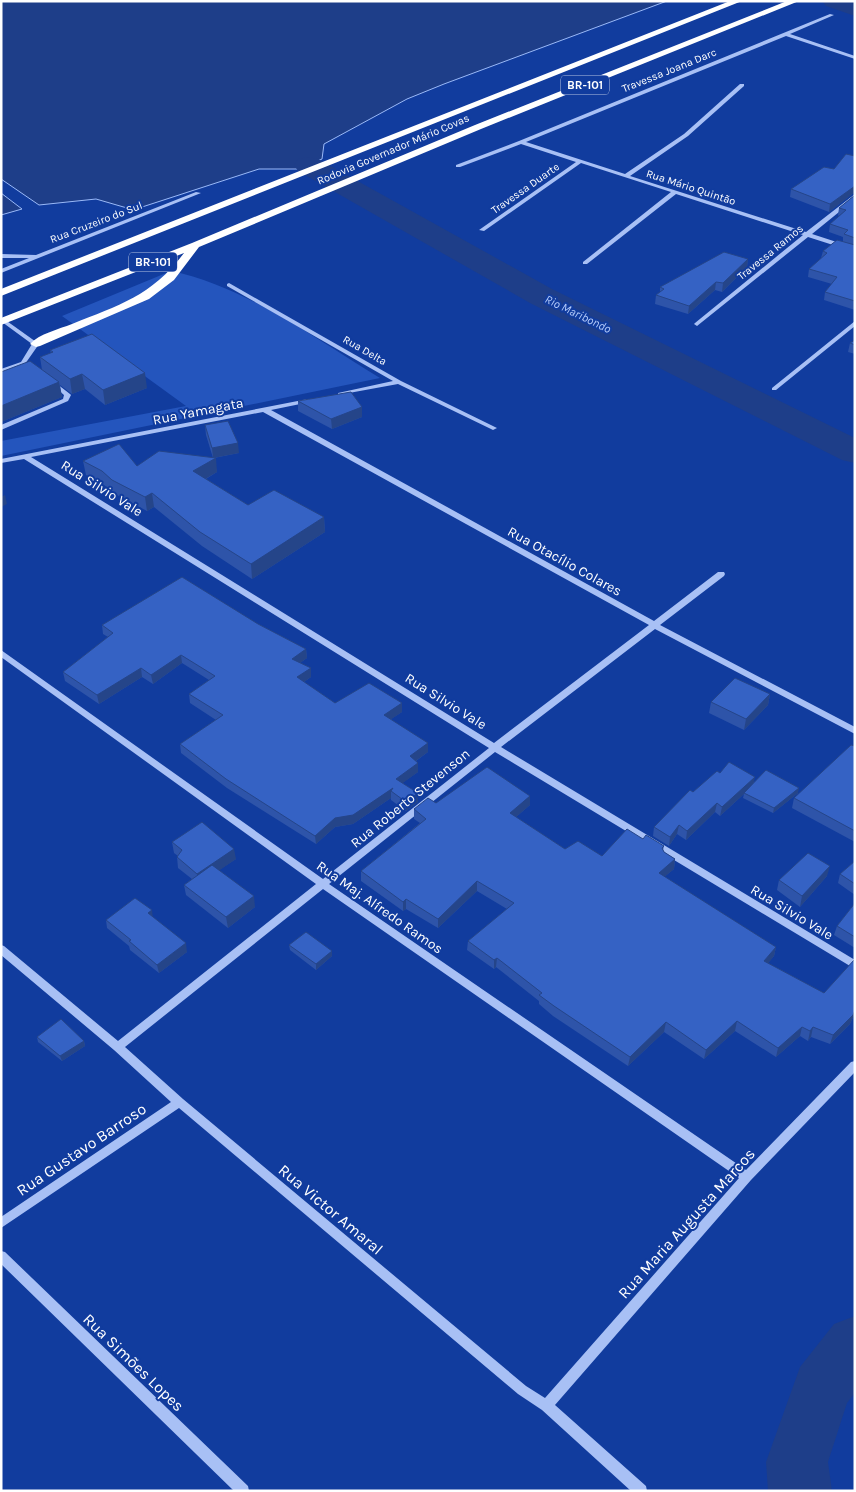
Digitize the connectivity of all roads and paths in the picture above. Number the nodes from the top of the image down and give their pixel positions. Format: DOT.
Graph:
graph roads {
  1 [pos="738,1"];
  2 [pos="795,1"];
  3 [pos="832,15"];
  4 [pos="786,34"];
  5 [pos="855,58"];
  6 [pos="742,85"];
  7 [pos="520,142"];
  8 [pos="580,162"];
  9 [pos="458,166"];
  10 [pos="626,176"];
  11 [pos="675,192"];
  12 [pos="198,193"];
  13 [pos="855,196"];
  14 [pos="482,230"];
  15 [pos="807,235"];
  16 [pos="196,245"];
  17 [pos="855,250"];
  18 [pos="1,256"];
  19 [pos="38,256"];
  20 [pos="585,263"];
  21 [pos="1,271"];
  22 [pos="230,285"];
  23 [pos="1,293"];
  24 [pos="3,322"];
  25 [pos="855,323"];
  26 [pos="697,324"];
  27 [pos="36,344"];
  28 [pos="23,363"];
  29 [pos="30,368"];
  30 [pos="1,371"];
  31 [pos="45,377"];
  32 [pos="399,382"];
  33 [pos="774,389"];
  34 [pos="332,396"];
  35 [pos="313,400"];
  36 [pos="265,410"];
  37 [pos="1,428"];
  38 [pos="493,428"];
  39 [pos="26,457"];
  40 [pos="1,461"];
  41 [pos="721,574"];
  42 [pos="654,625"];
  43 [pos="1,653"];
  44 [pos="855,731"];
  45 [pos="495,748"];
  46 [pos="324,885"];
  47 [pos="1,949"];
  48 [pos="855,966"];
  49 [pos="118,1047"];
  50 [pos="855,1065"];
  51 [pos="179,1102"];
  52 [pos="747,1177"];
  53 [pos="1,1224"];
  54 [pos="1,1256"];
  55 [pos="546,1406"];
  56 [pos="243,1491"];
  57 [pos="642,1491"];
  1 -- 23 [label="highway, Rodovia Governador Mário Covas / BR-101"];
  2 -- 16 [label="highway, Rodovia Governador Mário Covas / BR-101"];
  3 -- 4 [label="street, Travessa Joana Darc"];
  4 -- 5 [label="street"];
  4 -- 7 [label="street, Travessa Joana Darc"];
  6 -- 10 [label="street"];
  7 -- 8 [label="street, Rua Mário Quintão"];
  7 -- 9 [label="street, Travessa Joana Darc"];
  8 -- 10 [label="street, Rua Mário Quintão"];
  8 -- 14 [label="street, Travessa Duarte"];
  10 -- 11 [label="street, Rua Mário Quintão"];
  11 -- 15 [label="street, Rua Mário Quintão"];
  11 -- 20 [label="street"];
  12 -- 19 [label="street, Rua Cruzeiro do Sul"];
  13 -- 15 [label="street, Travessa Ramos"];
  15 -- 17 [label="street, Rua Mário Quintão"];
  15 -- 26 [label="street, Travessa Ramos"];
  16 -- 24 [label="highway, Rodovia Governador Mário Covas / BR-101"];
  16 -- 27 [label="highway"];
  18 -- 19 [label="street"];
  19 -- 21 [label="street, Rua Cruzeiro do Sul"];
  22 -- 32 [label="street, Rua Delta"];
  24 -- 27 [label="street"];
  25 -- 33 [label="street"];
  27 -- 28 [label="street"];
  28 -- 29 [label="street"];
  28 -- 30 [label="street"];
  31 -- 37 [label="street"];
  32 -- 34 [label="street"];
  32 -- 38 [label="street, Rua Delta"];
  35 -- 36 [label="street, Rua Yamagata"];
  36 -- 39 [label="street, Rua Yamagata"];
  36 -- 42 [label="street, Rua Otacílio Colares"];
  39 -- 40 [label="street, Rua Yamagata"];
  39 -- 45 [label="street, Rua Silvio Vale"];
  41 -- 42 [label="street, Rua Roberto Stevenson"];
  42 -- 44 [label="street, Rua Otacílio Colares"];
  42 -- 45 [label="street, Rua Roberto Stevenson"];
  43 -- 46 [label="street, Rua Maj. Alfredo Ramos"];
  45 -- 46 [label="street, Rua Roberto Stevenson"];
  45 -- 48 [label="street, Rua Silvio Vale"];
  46 -- 49 [label="street, Rua Roberto Stevenson"];
  46 -- 52 [label="street, Rua Maj. Alfredo Ramos"];
  47 -- 49 [label="street, Rua Victor Amaral"];
  49 -- 51 [label="street, Rua Victor Amaral"];
  50 -- 52 [label="street, Rua Maria Augusta Marcos"];
  51 -- 53 [label="street, Rua Gustavo Barroso"];
  51 -- 55 [label="street, Rua Victor Amaral"];
  52 -- 55 [label="street, Rua Maria Augusta Marcos"];
  54 -- 56 [label="street, Rua Simões Lopes"];
  55 -- 57 [label="street, Rua Victor Amaral"];
}
